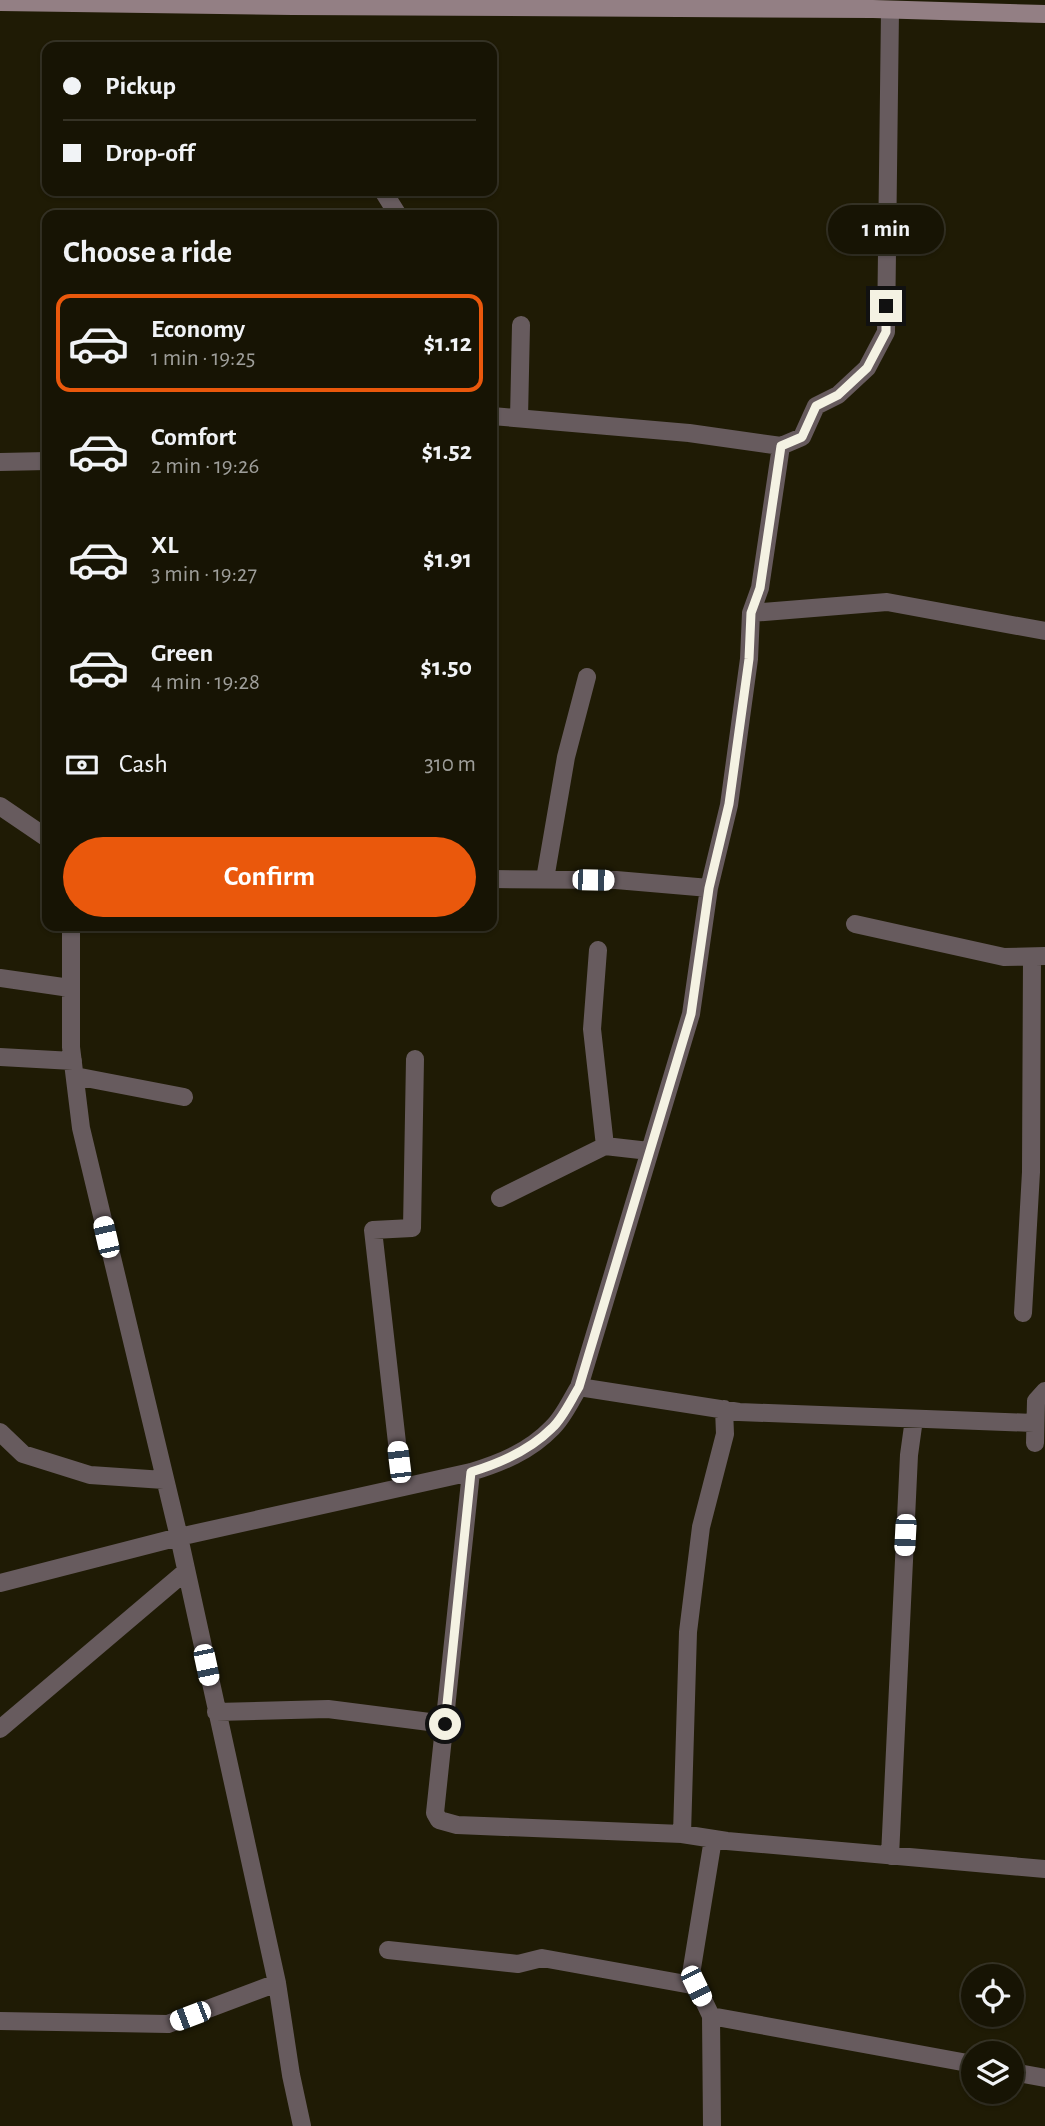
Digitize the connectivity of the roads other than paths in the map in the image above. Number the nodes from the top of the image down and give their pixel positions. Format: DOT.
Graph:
graph roads {
  1 [pos="0,2"];
  2 [pos="162,2"];
  3 [pos="267,3"];
  4 [pos="707,4"];
  5 [pos="879,7"];
  6 [pos="1045,14"];
  7 [pos="521,325"];
  8 [pos="497,416"];
  9 [pos="520,418"];
  10 [pos="781,446"];
  11 [pos="42,461"];
  12 [pos="0,463"];
  13 [pos="751,613"];
  14 [pos="1045,631"];
  15 [pos="587,677"];
  16 [pos="0,806"];
  17 [pos="42,835"];
  18 [pos="497,879"];
  19 [pos="545,879"];
  20 [pos="709,888"];
  21 [pos="855,924"];
  22 [pos="71,931"];
  23 [pos="598,950"];
  24 [pos="1039,957"];
  25 [pos="0,978"];
  26 [pos="70,988"];
  27 [pos="0,1057"];
  28 [pos="415,1059"];
  29 [pos="74,1068"];
  30 [pos="184,1097"];
  31 [pos="605,1146"];
  32 [pos="649,1151"];
  33 [pos="500,1198"];
  34 [pos="1023,1313"];
  35 [pos="579,1387"];
  36 [pos="1045,1391"];
  37 [pos="724,1409"];
  38 [pos="914,1419"];
  39 [pos="1034,1423"];
  40 [pos="0,1432"];
  41 [pos="1035,1443"];
  42 [pos="471,1472"];
  43 [pos="164,1480"];
  44 [pos="402,1487"];
  45 [pos="179,1537"];
  46 [pos="185,1572"];
  47 [pos="0,1583"];
  48 [pos="216,1712"];
  49 [pos="445,1724"];
  50 [pos="0,1729"];
  51 [pos="682,1834"];
  52 [pos="713,1839"];
  53 [pos="890,1856"];
  54 [pos="1045,1870"];
  55 [pos="388,1951"];
  56 [pos="278,1983"];
  57 [pos="696,1986"];
  58 [pos="711,2015"];
  59 [pos="0,2021"];
  60 [pos="961,2062"];
  61 [pos="1024,2074"];
  62 [pos="1045,2078"];
  63 [pos="302,2126"];
  64 [pos="712,2126"];
  1 -- 2 [label="main road"];
  2 -- 3 [label="main road"];
  3 -- 4 [label="main road"];
  4 -- 5 [label="main road"];
  5 -- 6 [label="main road"];
  5 -- 10 [label="street"];
  7 -- 9 [label="street"];
  8 -- 9 [label="street"];
  9 -- 10 [label="street"];
  10 -- 13 [label="street"];
  11 -- 12 [label="street"];
  13 -- 14 [label="street"];
  13 -- 20 [label="street"];
  15 -- 19 [label="street"];
  16 -- 17 [label="street"];
  18 -- 19 [label="street"];
  19 -- 20 [label="street"];
  20 -- 32 [label="street"];
  21 -- 24 [label="street"];
  22 -- 26 [label="street"];
  23 -- 31 [label="street"];
  24 -- 34 [label="street"];
  25 -- 26 [label="street"];
  26 -- 29 [label="street"];
  27 -- 29 [label="street"];
  28 -- 44 [label="street"];
  29 -- 30 [label="street"];
  29 -- 43 [label="street"];
  31 -- 32 [label="street"];
  31 -- 33 [label="street"];
  32 -- 35 [label="street"];
  35 -- 37 [label="street"];
  35 -- 42 [label="street"];
  36 -- 39 [label="street"];
  37 -- 38 [label="street"];
  37 -- 51 [label="street"];
  38 -- 39 [label="street"];
  38 -- 53 [label="street"];
  39 -- 41 [label="street"];
  40 -- 43 [label="street"];
  42 -- 44 [label="street"];
  42 -- 49 [label="street"];
  43 -- 45 [label="street"];
  44 -- 45 [label="street"];
  45 -- 46 [label="street"];
  45 -- 47 [label="street"];
  46 -- 48 [label="street"];
  46 -- 50 [label="street"];
  48 -- 49 [label="street"];
  48 -- 56 [label="street"];
  49 -- 51 [label="street"];
  51 -- 52 [label="street"];
  52 -- 53 [label="street"];
  52 -- 57 [label="street"];
  53 -- 54 [label="street"];
  55 -- 57 [label="street"];
  56 -- 59 [label="street"];
  56 -- 63 [label="street"];
  57 -- 58 [label="street"];
  58 -- 60 [label="street"];
  58 -- 64 [label="street"];
  61 -- 62 [label="street"];
}
